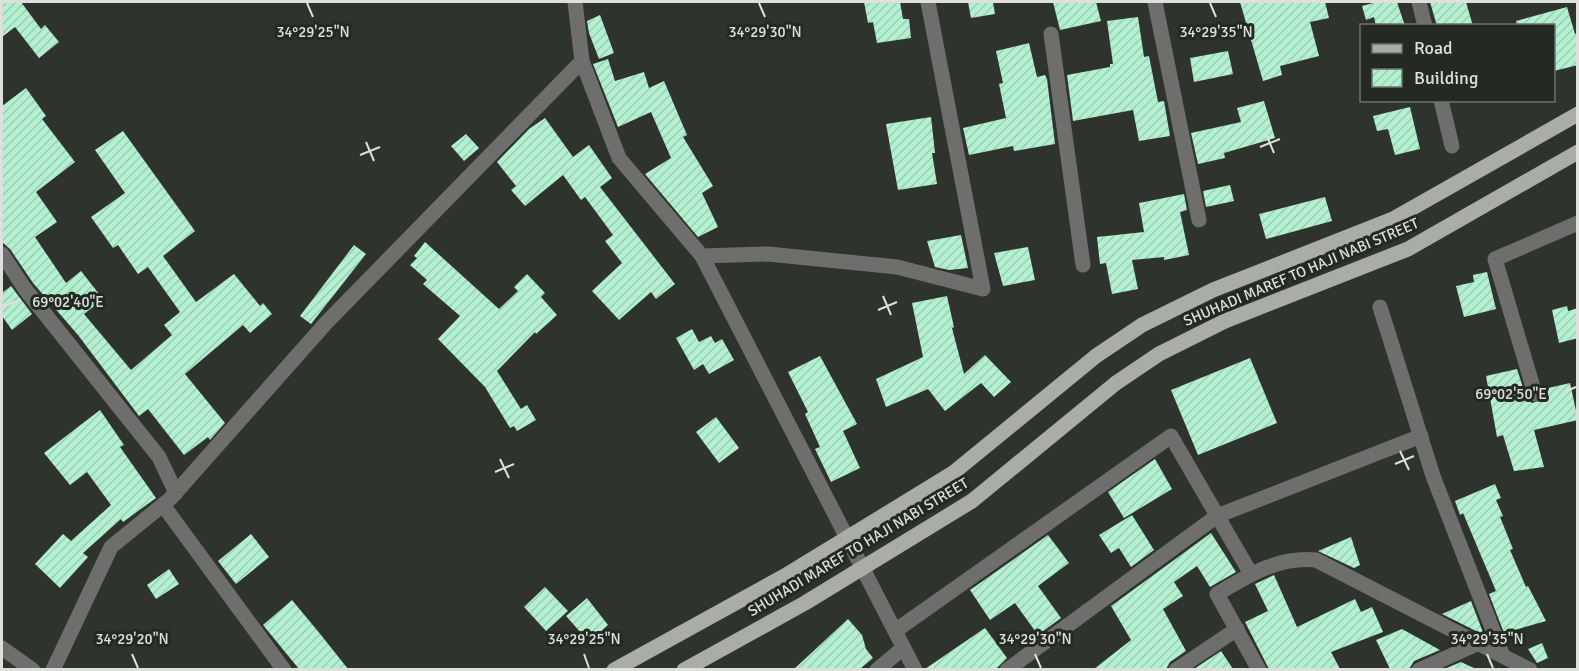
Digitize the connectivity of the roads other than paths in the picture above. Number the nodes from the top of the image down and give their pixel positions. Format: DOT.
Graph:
graph roads {
  1 [pos="575,2"];
  2 [pos="928,2"];
  3 [pos="1155,2"];
  4 [pos="1419,2"];
  5 [pos="1424,24"];
  6 [pos="1052,34"];
  7 [pos="582,61"];
  8 [pos="1441,102"];
  9 [pos="1578,114"];
  10 [pos="1452,146"];
  11 [pos="1578,152"];
  12 [pos="1199,220"];
  13 [pos="1576,228"];
  14 [pos="2,254"];
  15 [pos="702,256"];
  16 [pos="1083,265"];
  17 [pos="1380,307"];
  18 [pos="1535,394"];
  19 [pos="1421,436"];
  20 [pos="176,493"];
  21 [pos="163,505"];
  22 [pos="1217,516"];
  23 [pos="848,537"];
  24 [pos="863,567"];
  25 [pos="1251,574"];
  26 [pos="1237,629"];
  27 [pos="895,631"];
  28 [pos="1479,643"];
  29 [pos="2,648"];
  30 [pos="903,648"];
  31 [pos="1503,656"];
  32 [pos="33,669"];
  33 [pos="53,669"];
  34 [pos="284,669"];
  35 [pos="614,669"];
  36 [pos="684,669"];
  37 [pos="877,669"];
  38 [pos="915,669"];
  39 [pos="1007,669"];
  40 [pos="1176,669"];
  41 [pos="1259,669"];
  42 [pos="1419,669"];
  43 [pos="1530,669"];
  1 -- 7 [label="street"];
  2 -- 15 [label="street"];
  3 -- 12 [label="street"];
  4 -- 5 [label="street"];
  6 -- 16 [label="street"];
  7 -- 15 [label="street"];
  7 -- 20 [label="street"];
  8 -- 10 [label="street"];
  9 -- 23 [label="main road"];
  11 -- 24 [label="main road, SHUHADI MAREF TO HAJI NABI STREET"];
  13 -- 18 [label="street"];
  14 -- 20 [label="street"];
  15 -- 23 [label="street"];
  17 -- 19 [label="street"];
  19 -- 22 [label="street"];
  19 -- 31 [label="street"];
  20 -- 21 [label="street"];
  21 -- 33 [label="street"];
  21 -- 34 [label="street"];
  22 -- 25 [label="street"];
  22 -- 27 [label="street"];
  22 -- 39 [label="street"];
  23 -- 24 [label="street"];
  23 -- 35 [label="main road"];
  24 -- 27 [label="street"];
  24 -- 36 [label="main road, SHUHADI MAREF TO HAJI NABI STREET"];
  25 -- 26 [label="street"];
  25 -- 28 [label="street"];
  26 -- 40 [label="street"];
  26 -- 41 [label="street"];
  27 -- 30 [label="street"];
  28 -- 31 [label="street"];
  28 -- 42 [label="street"];
  29 -- 32 [label="street"];
  30 -- 37 [label="street"];
  30 -- 38 [label="street"];
  31 -- 43 [label="street"];
}
